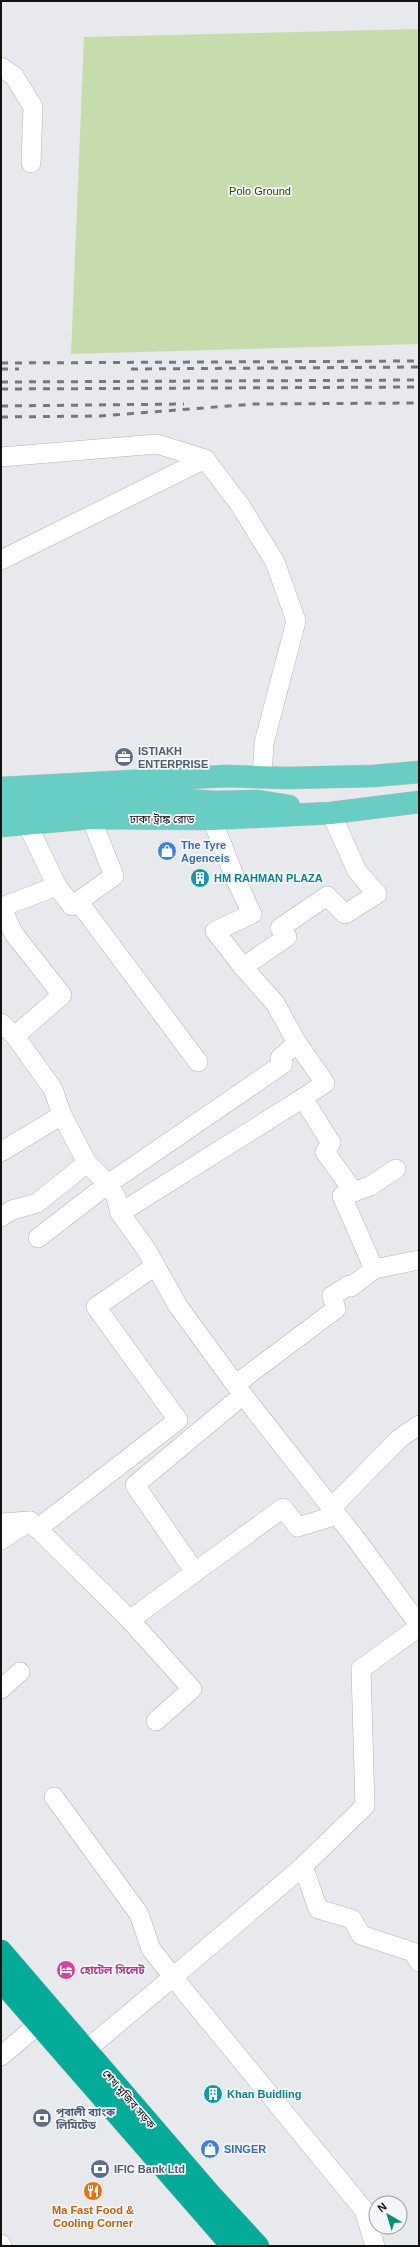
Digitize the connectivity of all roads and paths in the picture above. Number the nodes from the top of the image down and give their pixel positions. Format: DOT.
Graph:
graph roads {
  1 [pos="1,67"];
  2 [pos="31,163"];
  3 [pos="1,457"];
  4 [pos="205,459"];
  5 [pos="1,560"];
  6 [pos="419,772"];
  7 [pos="262,777"];
  8 [pos="288,778"];
  9 [pos="1,788"];
  10 [pos="164,799"];
  11 [pos="419,802"];
  12 [pos="1,806"];
  13 [pos="326,813"];
  14 [pos="91,818"];
  15 [pos="212,819"];
  16 [pos="27,824"];
  17 [pos="1,826"];
  18 [pos="57,886"];
  19 [pos="78,901"];
  20 [pos="1,907"];
  21 [pos="243,966"];
  22 [pos="1,1023"];
  23 [pos="15,1036"];
  24 [pos="298,1043"];
  25 [pos="198,1062"];
  26 [pos="303,1098"];
  27 [pos="62,1115"];
  28 [pos="1,1152"];
  29 [pos="87,1163"];
  30 [pos="396,1169"];
  31 [pos="108,1184"];
  32 [pos="354,1192"];
  33 [pos="120,1213"];
  34 [pos="1,1217"];
  35 [pos="38,1238"];
  36 [pos="419,1260"];
  37 [pos="155,1266"];
  38 [pos="374,1269"];
  39 [pos="239,1390"];
  40 [pos="419,1425"];
  41 [pos="334,1512"];
  42 [pos="1,1523"];
  43 [pos="34,1525"];
  44 [pos="1,1540"];
  45 [pos="195,1572"];
  46 [pos="130,1620"];
  47 [pos="419,1626"];
  48 [pos="20,1672"];
  49 [pos="1,1689"];
  50 [pos="156,1721"];
  51 [pos="54,1797"];
  52 [pos="300,1869"];
  53 [pos="1,1951"];
  54 [pos="1,1959"];
  55 [pos="419,1962"];
  56 [pos="172,1977"];
  57 [pos="1,1981"];
  58 [pos="1,1993"];
  59 [pos="33,2029"];
  60 [pos="86,2050"];
  61 [pos="1,2056"];
  62 [pos="224,2246"];
  63 [pos="232,2246"];
  64 [pos="251,2246"];
  65 [pos="258,2246"];
  66 [pos="375,2246"];
  1 -- 2 [label="street"];
  3 -- 4 [label="street"];
  4 -- 5 [label="street"];
  4 -- 7 [label="street"];
  6 -- 8 [label="main road"];
  7 -- 8 [label="main road"];
  7 -- 9 [label="main road"];
  8 -- 10 [label="main road, ঢাকা ট্রাঙ্ক রোড"];
  10 -- 12 [label="main road, ঢাকা ট্রাঙ্ক রোড"];
  10 -- 13 [label="main road, ঢাকা ট্রাঙ্ক রোড"];
  11 -- 13 [label="main road, ঢাকা ট্রাঙ্ক রোড"];
  13 -- 15 [label="main road, ঢাকা ট্রাঙ্ক রোড"];
  13 -- 21 [label="street"];
  14 -- 15 [label="main road, ঢাকা ট্রাঙ্ক রোড"];
  14 -- 16 [label="main road, ঢাকা ট্রাঙ্ক রোড"];
  14 -- 19 [label="street"];
  15 -- 21 [label="street"];
  16 -- 17 [label="main road, ঢাকা ট্রাঙ্ক রোড"];
  16 -- 18 [label="street"];
  18 -- 19 [label="street"];
  18 -- 20 [label="street"];
  19 -- 25 [label="street"];
  20 -- 23 [label="street"];
  21 -- 24 [label="street"];
  22 -- 23 [label="street"];
  23 -- 27 [label="street"];
  24 -- 26 [label="street"];
  24 -- 31 [label="street"];
  26 -- 32 [label="street"];
  26 -- 33 [label="street"];
  27 -- 28 [label="street"];
  27 -- 29 [label="street"];
  29 -- 31 [label="street"];
  29 -- 34 [label="street"];
  30 -- 32 [label="street"];
  31 -- 33 [label="street"];
  31 -- 35 [label="street"];
  32 -- 38 [label="street"];
  33 -- 37 [label="street"];
  36 -- 38 [label="street"];
  37 -- 39 [label="street"];
  37 -- 43 [label="street"];
  38 -- 39 [label="street"];
  39 -- 41 [label="street"];
  39 -- 45 [label="street"];
  40 -- 41 [label="street"];
  41 -- 45 [label="street"];
  41 -- 47 [label="street"];
  42 -- 43 [label="street"];
  43 -- 44 [label="street"];
  43 -- 46 [label="street"];
  45 -- 46 [label="street"];
  46 -- 50 [label="street"];
  47 -- 52 [label="street"];
  48 -- 49 [label="street"];
  51 -- 56 [label="street"];
  52 -- 55 [label="street"];
  52 -- 56 [label="street"];
  53 -- 60 [label="highway, শেখ মুজিব সড়ক"];
  54 -- 64 [label="highway"];
  56 -- 60 [label="street"];
  56 -- 66 [label="street"];
  57 -- 63 [label="highway"];
  58 -- 59 [label="highway"];
  59 -- 61 [label="street"];
  59 -- 62 [label="highway"];
  60 -- 65 [label="highway, শেখ মুজিব সড়ক"];
}
